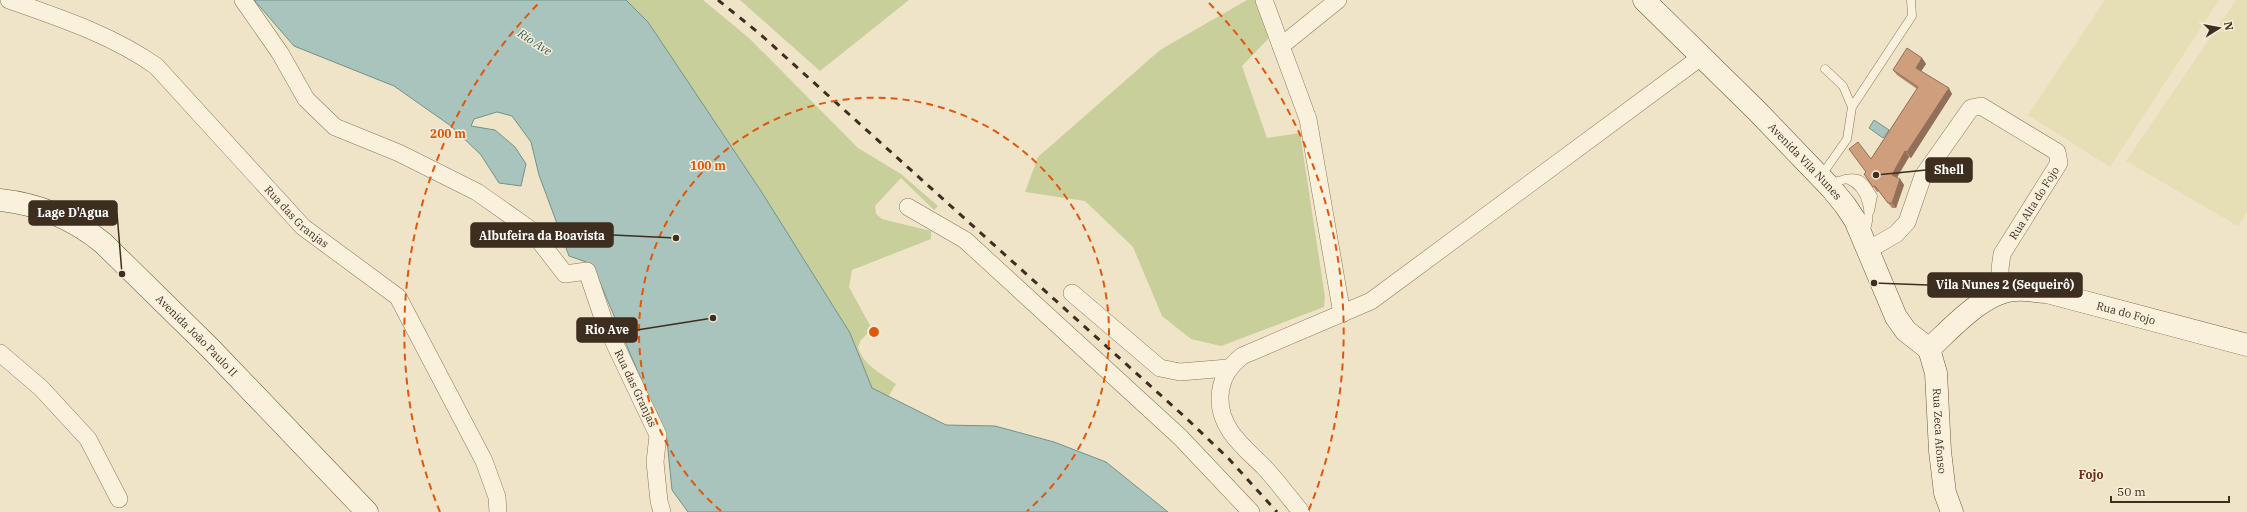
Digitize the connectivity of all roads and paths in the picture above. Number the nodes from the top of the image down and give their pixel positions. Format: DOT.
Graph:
graph roads {
  1 [pos="9,0"];
  2 [pos="243,0"];
  3 [pos="1264,0"];
  4 [pos="1338,0"];
  5 [pos="1644,0"];
  6 [pos="1911,0"];
  7 [pos="1280,46"];
  8 [pos="1701,57"];
  9 [pos="1825,69"];
  10 [pos="1852,107"];
  11 [pos="1831,180"];
  12 [pos="0,200"];
  13 [pos="908,207"];
  14 [pos="1865,244"];
  15 [pos="2001,292"];
  16 [pos="1072,293"];
  17 [pos="1342,314"];
  18 [pos="2247,345"];
  19 [pos="1928,349"];
  20 [pos="0,353"];
  21 [pos="1228,368"];
  22 [pos="118,500"];
  23 [pos="367,512"];
  24 [pos="498,512"];
  25 [pos="662,512"];
  26 [pos="1251,512"];
  27 [pos="1301,512"];
  28 [pos="1952,512"];
  1 -- 24 [label="street, Rua das Granjas"];
  2 -- 25 [label="street, Rua das Granjas"];
  3 -- 7 [label="street"];
  4 -- 7 [label="street"];
  5 -- 8 [label="street, Avenida Vila Nunes"];
  6 -- 10 [label="lane"];
  7 -- 17 [label="street"];
  8 -- 11 [label="street, Avenida Vila Nunes"];
  8 -- 17 [label="street"];
  9 -- 10 [label="lane"];
  10 -- 11 [label="lane"];
  11 -- 14 [label="street, Avenida Vila Nunes"];
  11 -- 14 [label="lane"];
  12 -- 23 [label="street, Avenida João Paulo II"];
  13 -- 26 [label="street"];
  14 -- 15 [label="street, Rua Alta do Fojo"];
  14 -- 19 [label="street, Avenida Vila Nunes"];
  15 -- 18 [label="street, Rua do Fojo"];
  15 -- 19 [label="street, Rua do Fojo"];
  16 -- 21 [label="street"];
  17 -- 21 [label="street"];
  19 -- 28 [label="street, Rua Zeca Afonso"];
  20 -- 22 [label="street"];
  21 -- 27 [label="street"];
}
